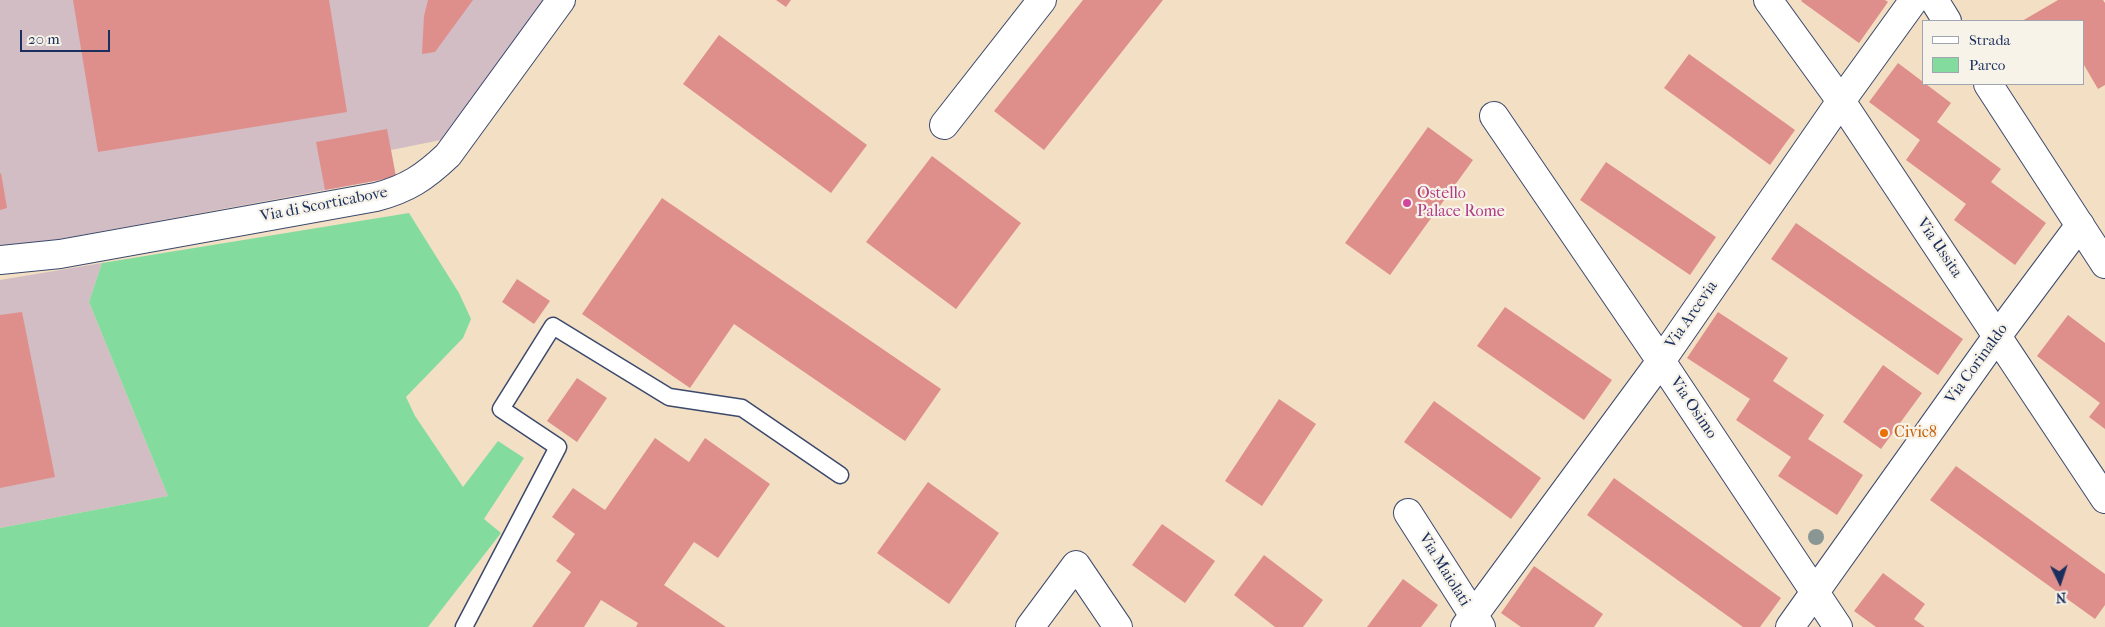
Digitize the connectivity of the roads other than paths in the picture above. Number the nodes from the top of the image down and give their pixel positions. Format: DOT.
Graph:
graph roads {
  1 [pos="561,0"];
  2 [pos="1042,0"];
  3 [pos="1768,0"];
  4 [pos="1914,0"];
  5 [pos="1934,0"];
  6 [pos="1946,20"];
  7 [pos="1989,85"];
  8 [pos="1841,101"];
  9 [pos="1494,116"];
  10 [pos="944,125"];
  11 [pos="2080,226"];
  12 [pos="0,260"];
  13 [pos="2105,264"];
  14 [pos="1998,335"];
  15 [pos="1661,361"];
  16 [pos="840,475"];
  17 [pos="2105,498"];
  18 [pos="1408,512"];
  19 [pos="1816,591"];
  20 [pos="1473,623"];
  21 [pos="464,627"];
  22 [pos="1030,627"];
  23 [pos="1118,627"];
  24 [pos="1790,627"];
  25 [pos="1838,627"];
  1 -- 12 [label="street, Via di Scorticabove"];
  2 -- 10 [label="street"];
  3 -- 8 [label="street, Via Ussita"];
  4 -- 8 [label="street, Via Arcevia"];
  5 -- 6 [label="street"];
  7 -- 11 [label="street"];
  8 -- 14 [label="street, Via Ussita"];
  8 -- 15 [label="street, Via Arcevia"];
  9 -- 15 [label="street, Via Osimo"];
  11 -- 13 [label="street"];
  11 -- 14 [label="street, Via Corinaldo"];
  14 -- 17 [label="street, Via Ussita"];
  14 -- 19 [label="street, Via Corinaldo"];
  15 -- 19 [label="street, Via Osimo"];
  15 -- 20 [label="street, Via Arcevia"];
  16 -- 21 [label="lane"];
  18 -- 20 [label="street, Via Maiolati"];
  19 -- 24 [label="street, Via Corinaldo"];
  19 -- 25 [label="street, Via Osimo"];
  22 -- 23 [label="street"];
}
